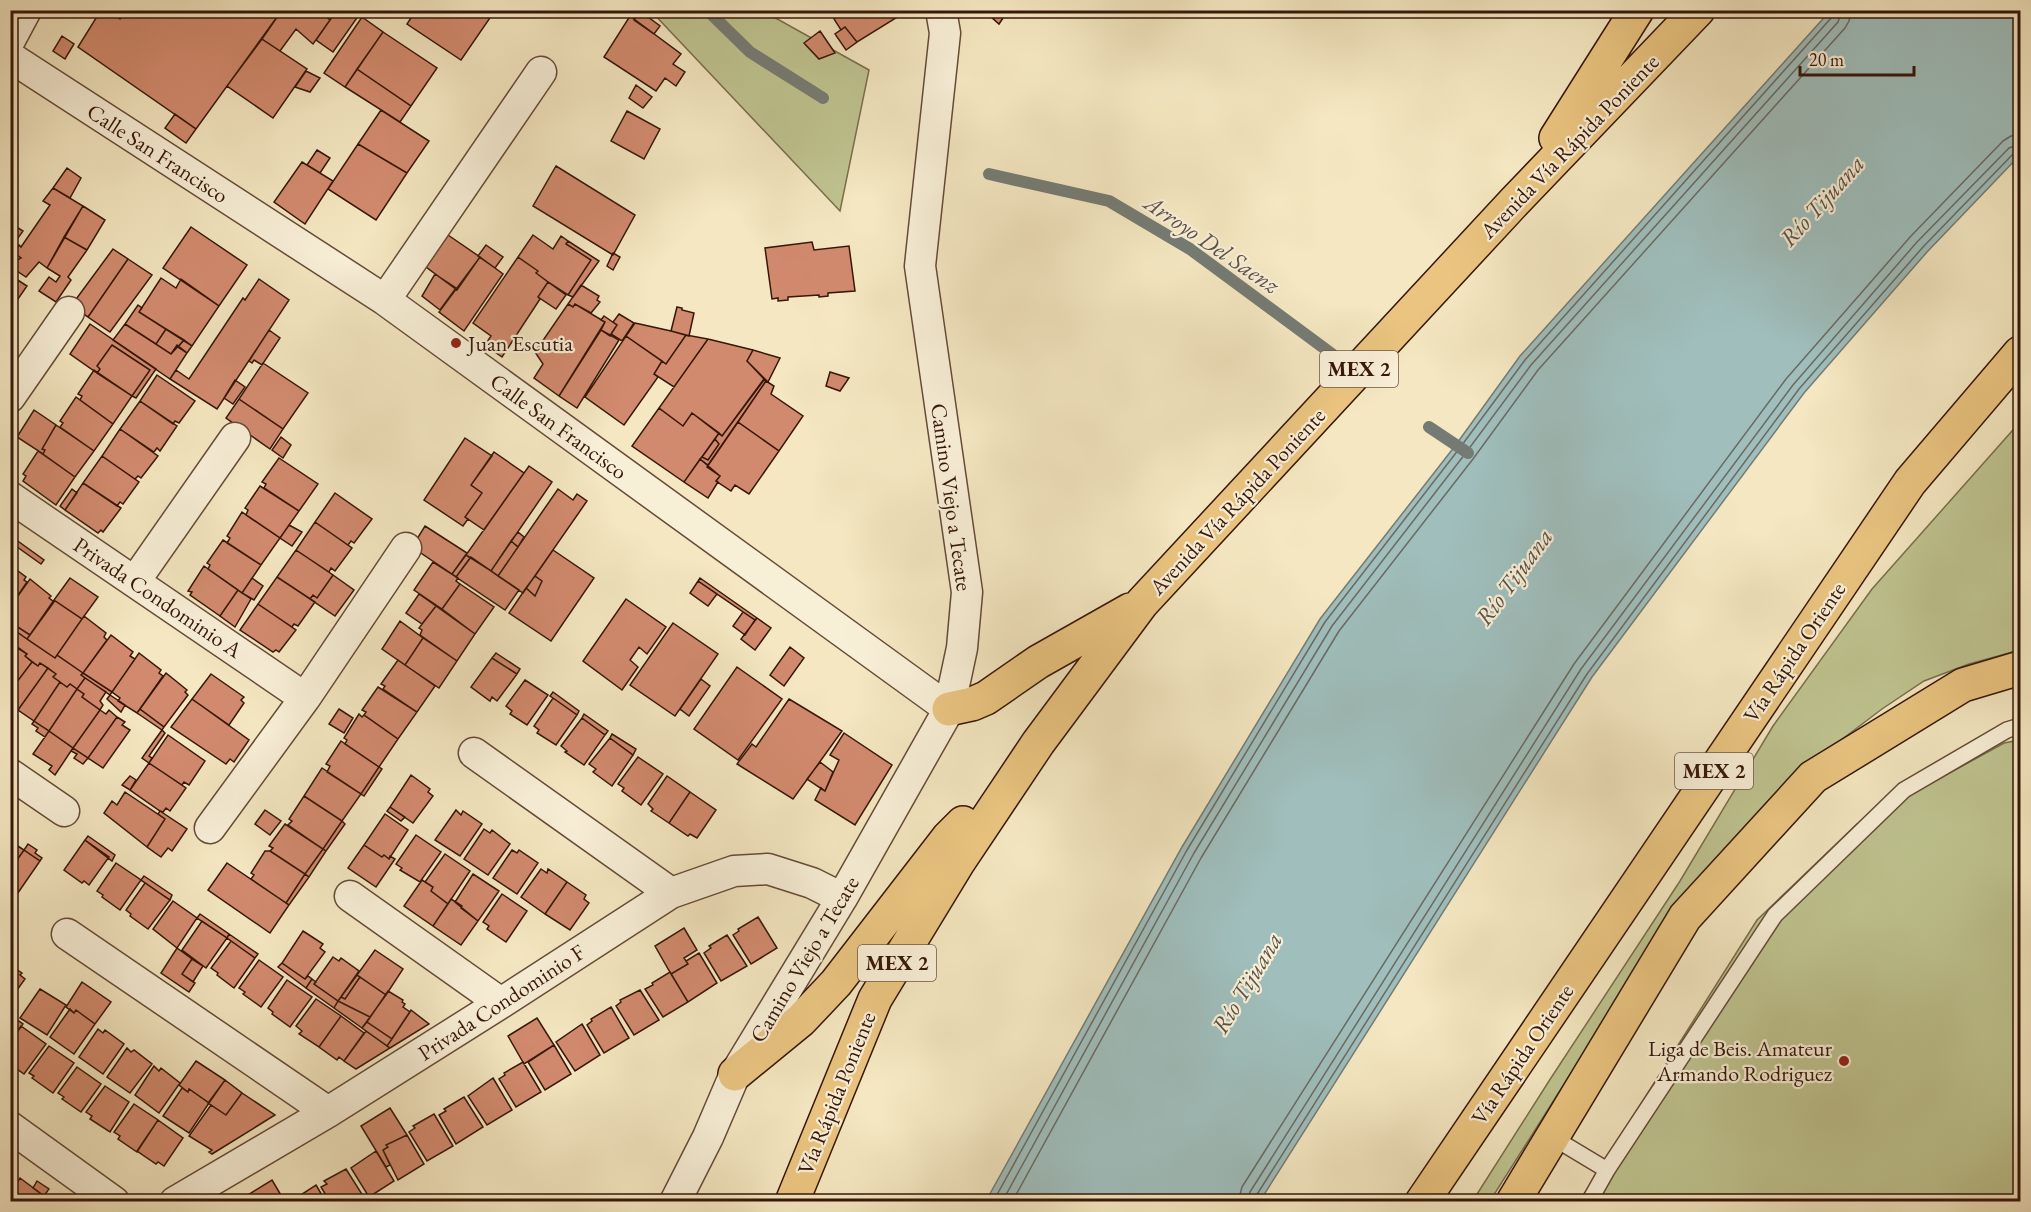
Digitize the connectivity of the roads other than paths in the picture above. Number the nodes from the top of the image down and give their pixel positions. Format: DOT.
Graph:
graph roads {
  1 [pos="26,10"];
  2 [pos="941,10"];
  3 [pos="1637,10"];
  4 [pos="1698,10"];
  5 [pos="10,40"];
  6 [pos="10,57"];
  7 [pos="541,72"];
  8 [pos="1515,201"];
  9 [pos="385,300"];
  10 [pos="69,312"];
  11 [pos="2020,353"];
  12 [pos="10,397"];
  13 [pos="235,438"];
  14 [pos="10,497"];
  15 [pos="406,548"];
  16 [pos="135,582"];
  17 [pos="1142,603"];
  18 [pos="2020,668"];
  19 [pos="305,698"];
  20 [pos="949,709"];
  21 [pos="2020,726"];
  22 [pos="1038,743"];
  23 [pos="474,753"];
  24 [pos="10,774"];
  25 [pos="64,810"];
  26 [pos="210,828"];
  27 [pos="671,893"];
  28 [pos="350,896"];
  29 [pos="842,898"];
  30 [pos="67,934"];
  31 [pos="501,1003"];
  32 [pos="735,1074"];
  33 [pos="327,1112"];
  34 [pos="10,1127"];
  35 [pos="1552,1137"];
  36 [pos="1607,1170"];
  37 [pos="114,1202"];
  38 [pos="175,1202"];
  39 [pos="675,1202"];
  40 [pos="792,1202"];
  41 [pos="1422,1202"];
  42 [pos="1513,1202"];
  43 [pos="1589,1202"];
  1 -- 5 [label="street"];
  2 -- 20 [label="street, Camino Viejo a Tecate"];
  3 -- 8 [label="highway"];
  4 -- 8 [label="highway, Avenida Vía Rápida Poniente / MEX 2"];
  6 -- 9 [label="street, Calle San Francisco"];
  7 -- 9 [label="street"];
  8 -- 17 [label="highway, Avenida Vía Rápida Poniente / MEX 2"];
  9 -- 20 [label="street, Calle San Francisco"];
  10 -- 12 [label="street"];
  11 -- 41 [label="highway, Vía Rápida Oriente / MEX 2"];
  13 -- 16 [label="street"];
  14 -- 16 [label="street, Privada Condominio A"];
  15 -- 19 [label="street"];
  16 -- 19 [label="street, Privada Condominio A"];
  17 -- 20 [label="highway"];
  17 -- 22 [label="highway, Avenida Vía Rápida Poniente / MEX 2"];
  18 -- 35 [label="highway"];
  19 -- 26 [label="street"];
  20 -- 29 [label="street, Camino Viejo a Tecate"];
  21 -- 36 [label="lane"];
  22 -- 32 [label="highway"];
  22 -- 40 [label="highway, Vía Rápida Poniente / MEX 2"];
  23 -- 27 [label="street"];
  24 -- 25 [label="street"];
  27 -- 29 [label="street, Privada Condominio F"];
  27 -- 31 [label="street, Privada Condominio F"];
  28 -- 31 [label="street"];
  29 -- 32 [label="street, Camino Viejo a Tecate"];
  30 -- 33 [label="street"];
  31 -- 33 [label="street, Privada Condominio F"];
  32 -- 39 [label="street, Camino Viejo a Tecate"];
  33 -- 38 [label="street, Privada Condominio F"];
  34 -- 37 [label="street"];
  35 -- 36 [label="lane"];
  35 -- 42 [label="highway"];
  36 -- 43 [label="lane"];
}
